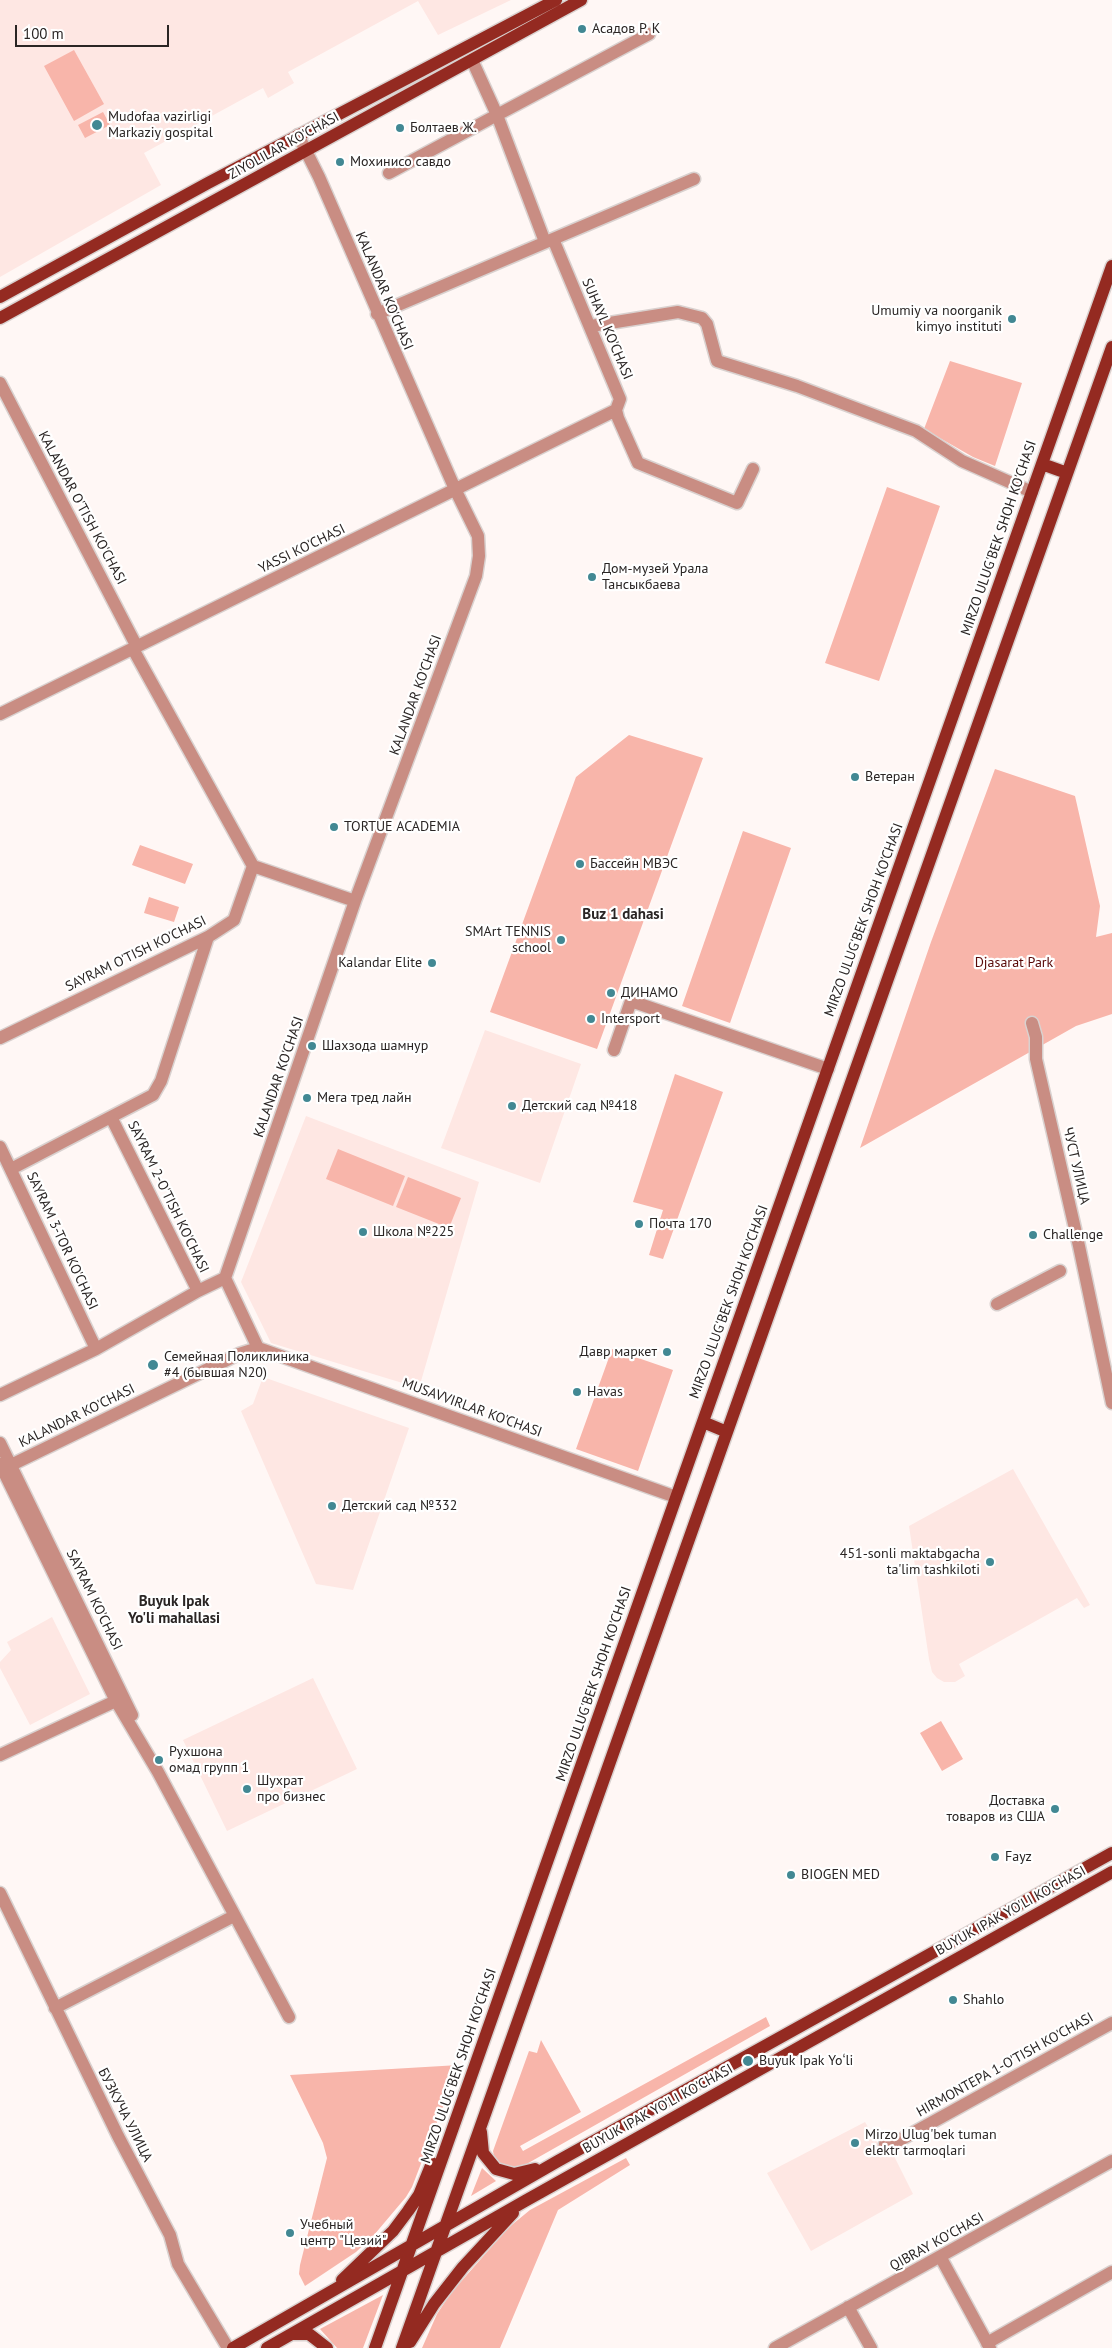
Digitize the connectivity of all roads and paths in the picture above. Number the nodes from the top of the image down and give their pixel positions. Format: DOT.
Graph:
graph roads {
  1 [pos="556,0"];
  2 [pos="581,0"];
  3 [pos="649,34"];
  4 [pos="472,60"];
  5 [pos="432,65"];
  6 [pos="439,79"];
  7 [pos="497,115"];
  8 [pos="298,135"];
  9 [pos="307,151"];
  10 [pos="389,173"];
  11 [pos="694,179"];
  12 [pos="549,241"];
  13 [pos="1112,266"];
  14 [pos="40,276"];
  15 [pos="49,291"];
  16 [pos="0,297"];
  17 [pos="377,314"];
  18 [pos="0,318"];
  19 [pos="590,326"];
  20 [pos="1112,347"];
  21 [pos="0,383"];
  22 [pos="616,410"];
  23 [pos="1042,464"];
  24 [pos="752,469"];
  25 [pos="1067,473"];
  26 [pos="455,489"];
  27 [pos="1032,492"];
  28 [pos="135,648"];
  29 [pos="0,714"];
  30 [pos="253,866"];
  31 [pos="355,902"];
  32 [pos="208,937"];
  33 [pos="1032,1023"];
  34 [pos="0,1038"];
  35 [pos="614,1050"];
  36 [pos="828,1069"];
  37 [pos="111,1117"];
  38 [pos="0,1147"];
  39 [pos="11,1169"];
  40 [pos="1060,1271"];
  41 [pos="225,1278"];
  42 [pos="198,1291"];
  43 [pos="997,1304"];
  44 [pos="96,1348"];
  45 [pos="258,1348"];
  46 [pos="0,1394"];
  47 [pos="1112,1403"];
  48 [pos="702,1422"];
  49 [pos="727,1432"];
  50 [pos="0,1443"];
  51 [pos="4,1466"];
  52 [pos="676,1497"];
  53 [pos="120,1699"];
  54 [pos="0,1755"];
  55 [pos="1112,1853"];
  56 [pos="1112,1872"];
  57 [pos="0,1893"];
  58 [pos="234,1916"];
  59 [pos="498,2001"];
  60 [pos="55,2008"];
  61 [pos="289,2017"];
  62 [pos="1112,2023"];
  63 [pos="747,2056"];
  64 [pos="751,2074"];
  65 [pos="482,2125"];
  66 [pos="885,2144"];
  67 [pos="558,2161"];
  68 [pos="1112,2161"];
  69 [pos="525,2201"];
  70 [pos="446,2226"];
  71 [pos="411,2245"];
  72 [pos="437,2251"];
  73 [pos="941,2258"];
  74 [pos="402,2271"];
  75 [pos="1112,2272"];
  76 [pos="326,2294"];
  77 [pos="848,2307"];
  78 [pos="289,2335"];
  79 [pos="989,2346"];
  80 [pos="228,2348"];
  81 [pos="233,2348"];
  82 [pos="267,2348"];
  83 [pos="327,2348"];
  84 [pos="375,2348"];
  85 [pos="404,2348"];
  86 [pos="775,2348"];
  87 [pos="871,2348"];
  1 -- 5 [label="main road, ZIYOLILAR KO'CHASI"];
  2 -- 4 [label="main road, ZIYOLILAR KO'CHASI"];
  3 -- 7 [label="street"];
  4 -- 6 [label="main road, ZIYOLILAR KO'CHASI"];
  4 -- 7 [label="street, SUHAYL KO'CHASI"];
  5 -- 6 [label="main road"];
  5 -- 8 [label="main road, ZIYOLILAR KO'CHASI"];
  6 -- 9 [label="main road, ZIYOLILAR KO'CHASI"];
  7 -- 10 [label="street"];
  7 -- 12 [label="street, SUHAYL KO'CHASI"];
  8 -- 9 [label="street, KALANDAR KO'CHASI"];
  8 -- 14 [label="main road, ZIYOLILAR KO'CHASI"];
  9 -- 15 [label="main road, ZIYOLILAR KO'CHASI"];
  9 -- 17 [label="street, KALANDAR KO'CHASI"];
  11 -- 12 [label="street"];
  12 -- 17 [label="street"];
  12 -- 19 [label="street, SUHAYL KO'CHASI"];
  13 -- 23 [label="main road, MIRZO ULUG'BEK SHOH KO'CHASI"];
  14 -- 15 [label="main road"];
  14 -- 16 [label="main road, ZIYOLILAR KO'CHASI"];
  15 -- 18 [label="main road, ZIYOLILAR KO'CHASI"];
  17 -- 26 [label="street, KALANDAR KO'CHASI"];
  19 -- 22 [label="street, SUHAYL KO'CHASI"];
  19 -- 27 [label="street"];
  20 -- 25 [label="main road"];
  21 -- 28 [label="street, KALANDAR O'TISH KO'CHASI"];
  22 -- 24 [label="street, SUHAYL KO'CHASI"];
  22 -- 26 [label="street, YASSI KO'CHASI"];
  23 -- 25 [label="main road"];
  23 -- 27 [label="main road, MIRZO ULUG'BEK SHOH KO'CHASI"];
  25 -- 49 [label="main road"];
  26 -- 28 [label="street, YASSI KO'CHASI"];
  26 -- 31 [label="street, KALANDAR KO'CHASI"];
  27 -- 36 [label="main road, MIRZO ULUG'BEK SHOH KO'CHASI"];
  28 -- 29 [label="street, YASSI KO'CHASI"];
  28 -- 30 [label="street, KALANDAR O'TISH KO'CHASI"];
  30 -- 31 [label="street"];
  30 -- 32 [label="street, SAYRAM O'TISH KO'CHASI"];
  31 -- 41 [label="street, KALANDAR KO'CHASI"];
  32 -- 34 [label="street, SAYRAM O'TISH KO'CHASI"];
  32 -- 37 [label="street"];
  33 -- 47 [label="street, ЧУСТ УЛИЦА"];
  35 -- 36 [label="street"];
  36 -- 48 [label="main road, MIRZO ULUG'BEK SHOH KO'CHASI"];
  37 -- 39 [label="street"];
  37 -- 42 [label="street, SAYRAM 2-O'TISH KO'CHASI"];
  38 -- 39 [label="street, SAYRAM 3-TOR KO'CHASI"];
  39 -- 44 [label="street, SAYRAM 3-TOR KO'CHASI"];
  40 -- 43 [label="street"];
  41 -- 42 [label="street"];
  41 -- 45 [label="street"];
  42 -- 44 [label="street"];
  44 -- 46 [label="street"];
  45 -- 51 [label="street, KALANDAR KO'CHASI"];
  45 -- 52 [label="street, MUSAVVIRLAR KO'CHASI"];
  48 -- 49 [label="main road"];
  48 -- 52 [label="main road, MIRZO ULUG'BEK SHOH KO'CHASI"];
  49 -- 65 [label="main road"];
  50 -- 51 [label="street, SAYRAM KO'CHASI"];
  51 -- 53 [label="street, SAYRAM KO'CHASI"];
  52 -- 59 [label="main road, MIRZO ULUG'BEK SHOH KO'CHASI"];
  53 -- 54 [label="street"];
  53 -- 58 [label="street, SAYRAM KO'CHASI"];
  55 -- 63 [label="main road, BUYUK IPAK YO'LI KO'CHASI"];
  56 -- 64 [label="main road, BUYUK IPAK YO'LI KO'CHASI"];
  57 -- 60 [label="street, БУЗКУЧА УЛИЦА"];
  58 -- 60 [label="street"];
  58 -- 61 [label="street, SAYRAM KO'CHASI"];
  59 -- 71 [label="main road, MIRZO ULUG'BEK SHOH KO'CHASI"];
  59 -- 76 [label="main road"];
  60 -- 80 [label="street, БУЗКУЧА УЛИЦА"];
  62 -- 66 [label="street, HIRMONTEPA 1-O'TISH KO'CHASI"];
  63 -- 64 [label="main road"];
  63 -- 67 [label="main road, BUYUK IPAK YO'LI KO'CHASI"];
  64 -- 69 [label="main road, BUYUK IPAK YO'LI KO'CHASI"];
  65 -- 67 [label="main road"];
  65 -- 70 [label="main road"];
  67 -- 70 [label="main road"];
  68 -- 73 [label="street, QIBRAY KO'CHASI"];
  69 -- 72 [label="main road, BUYUK IPAK YO'LI KO'CHASI"];
  69 -- 85 [label="main road"];
  70 -- 71 [label="main road"];
  70 -- 72 [label="main road"];
  71 -- 74 [label="main road, MIRZO ULUG'BEK SHOH KO'CHASI"];
  71 -- 76 [label="main road"];
  72 -- 74 [label="main road, BUYUK IPAK YO'LI KO'CHASI"];
  72 -- 85 [label="main road"];
  73 -- 77 [label="street, QIBRAY KO'CHASI"];
  73 -- 79 [label="street"];
  74 -- 78 [label="main road, BUYUK IPAK YO'LI KO'CHASI"];
  74 -- 84 [label="main road, MIRZO ULUG'BEK SHOH KO'CHASI"];
  75 -- 79 [label="street"];
  76 -- 81 [label="main road"];
  77 -- 86 [label="street, QIBRAY KO'CHASI"];
  77 -- 87 [label="street"];
  78 -- 82 [label="main road, BUYUK IPAK YO'LI KO'CHASI"];
  78 -- 83 [label="main road"];
}
